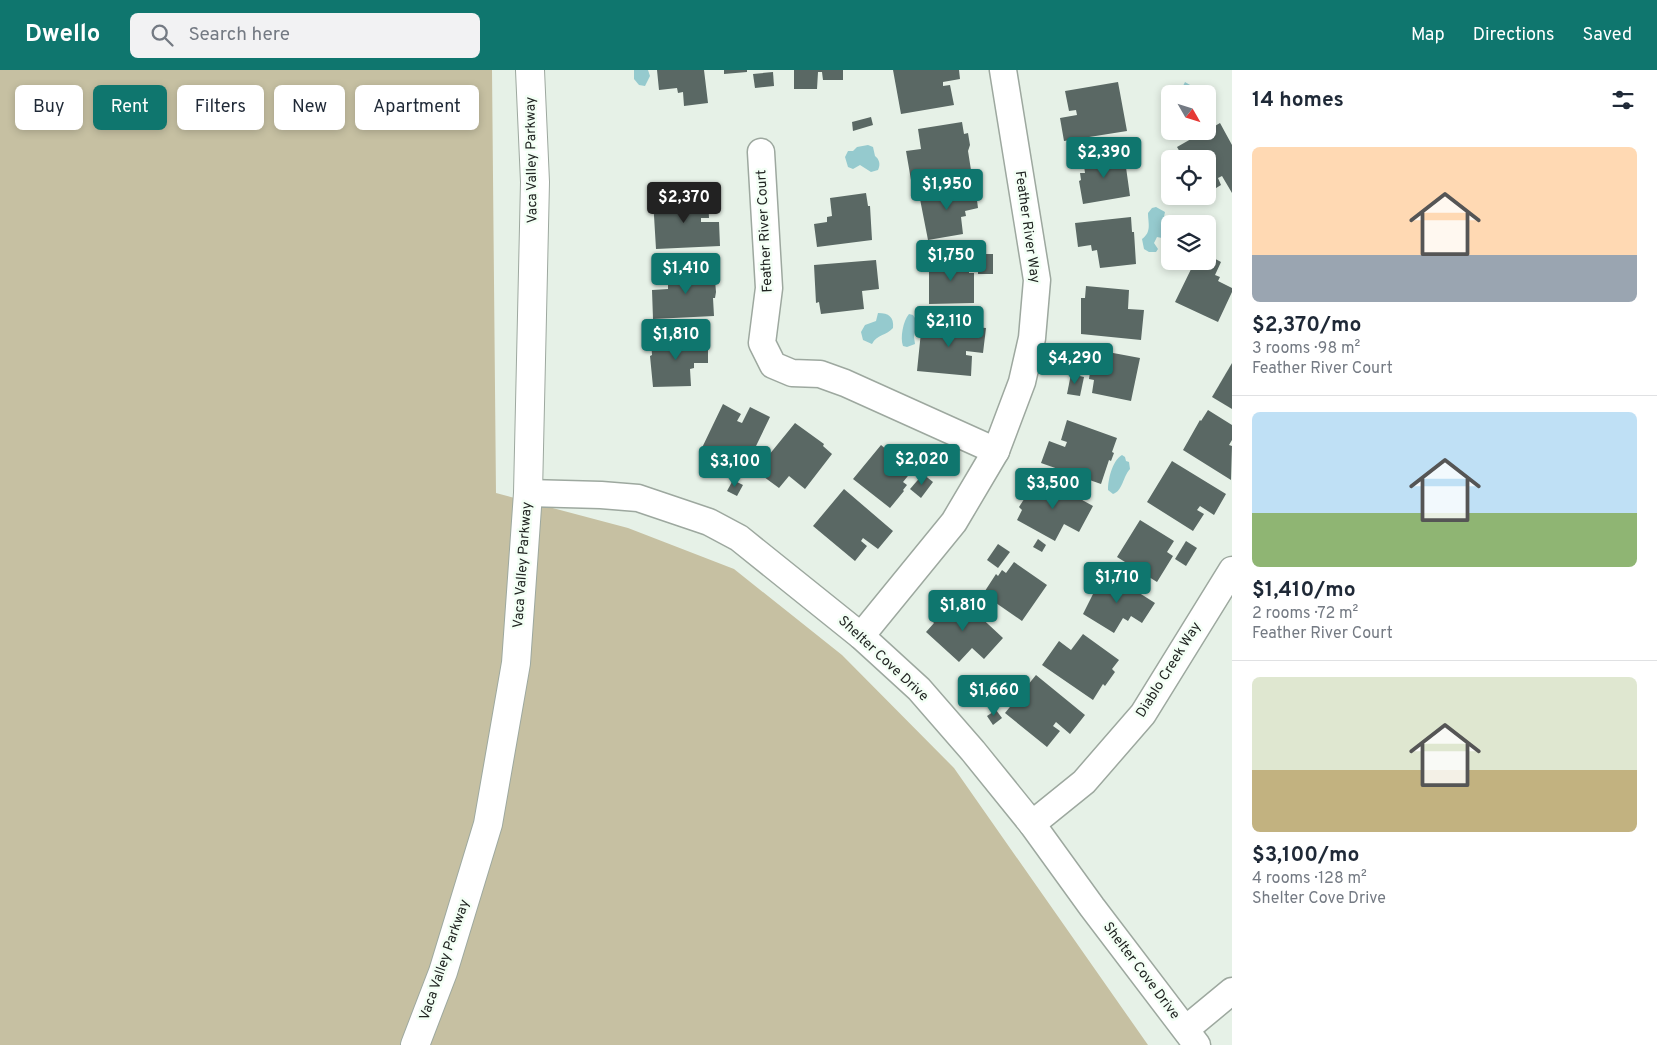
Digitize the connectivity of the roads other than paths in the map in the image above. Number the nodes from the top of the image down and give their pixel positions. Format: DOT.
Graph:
graph roads {
  1 [pos="530,70"];
  2 [pos="1003,70"];
  3 [pos="761,152"];
  4 [pos="996,451"];
  5 [pos="528,494"];
  6 [pos="1232,570"];
  7 [pos="861,636"];
  8 [pos="1032,824"];
  9 [pos="1232,991"];
  10 [pos="1191,1037"];
  11 [pos="415,1045"];
  1 -- 5 [label="street, Vaca Valley Parkway"];
  2 -- 4 [label="street, Feather River Way"];
  3 -- 4 [label="street, Feather River Court"];
  4 -- 7 [label="street, Feather River Way"];
  5 -- 7 [label="street, Shelter Cove Drive"];
  5 -- 11 [label="street, Vaca Valley Parkway"];
  6 -- 8 [label="street, Diablo Creek Way"];
  7 -- 8 [label="street, Shelter Cove Drive"];
  8 -- 10 [label="street, Shelter Cove Drive"];
  9 -- 10 [label="street"];
}
